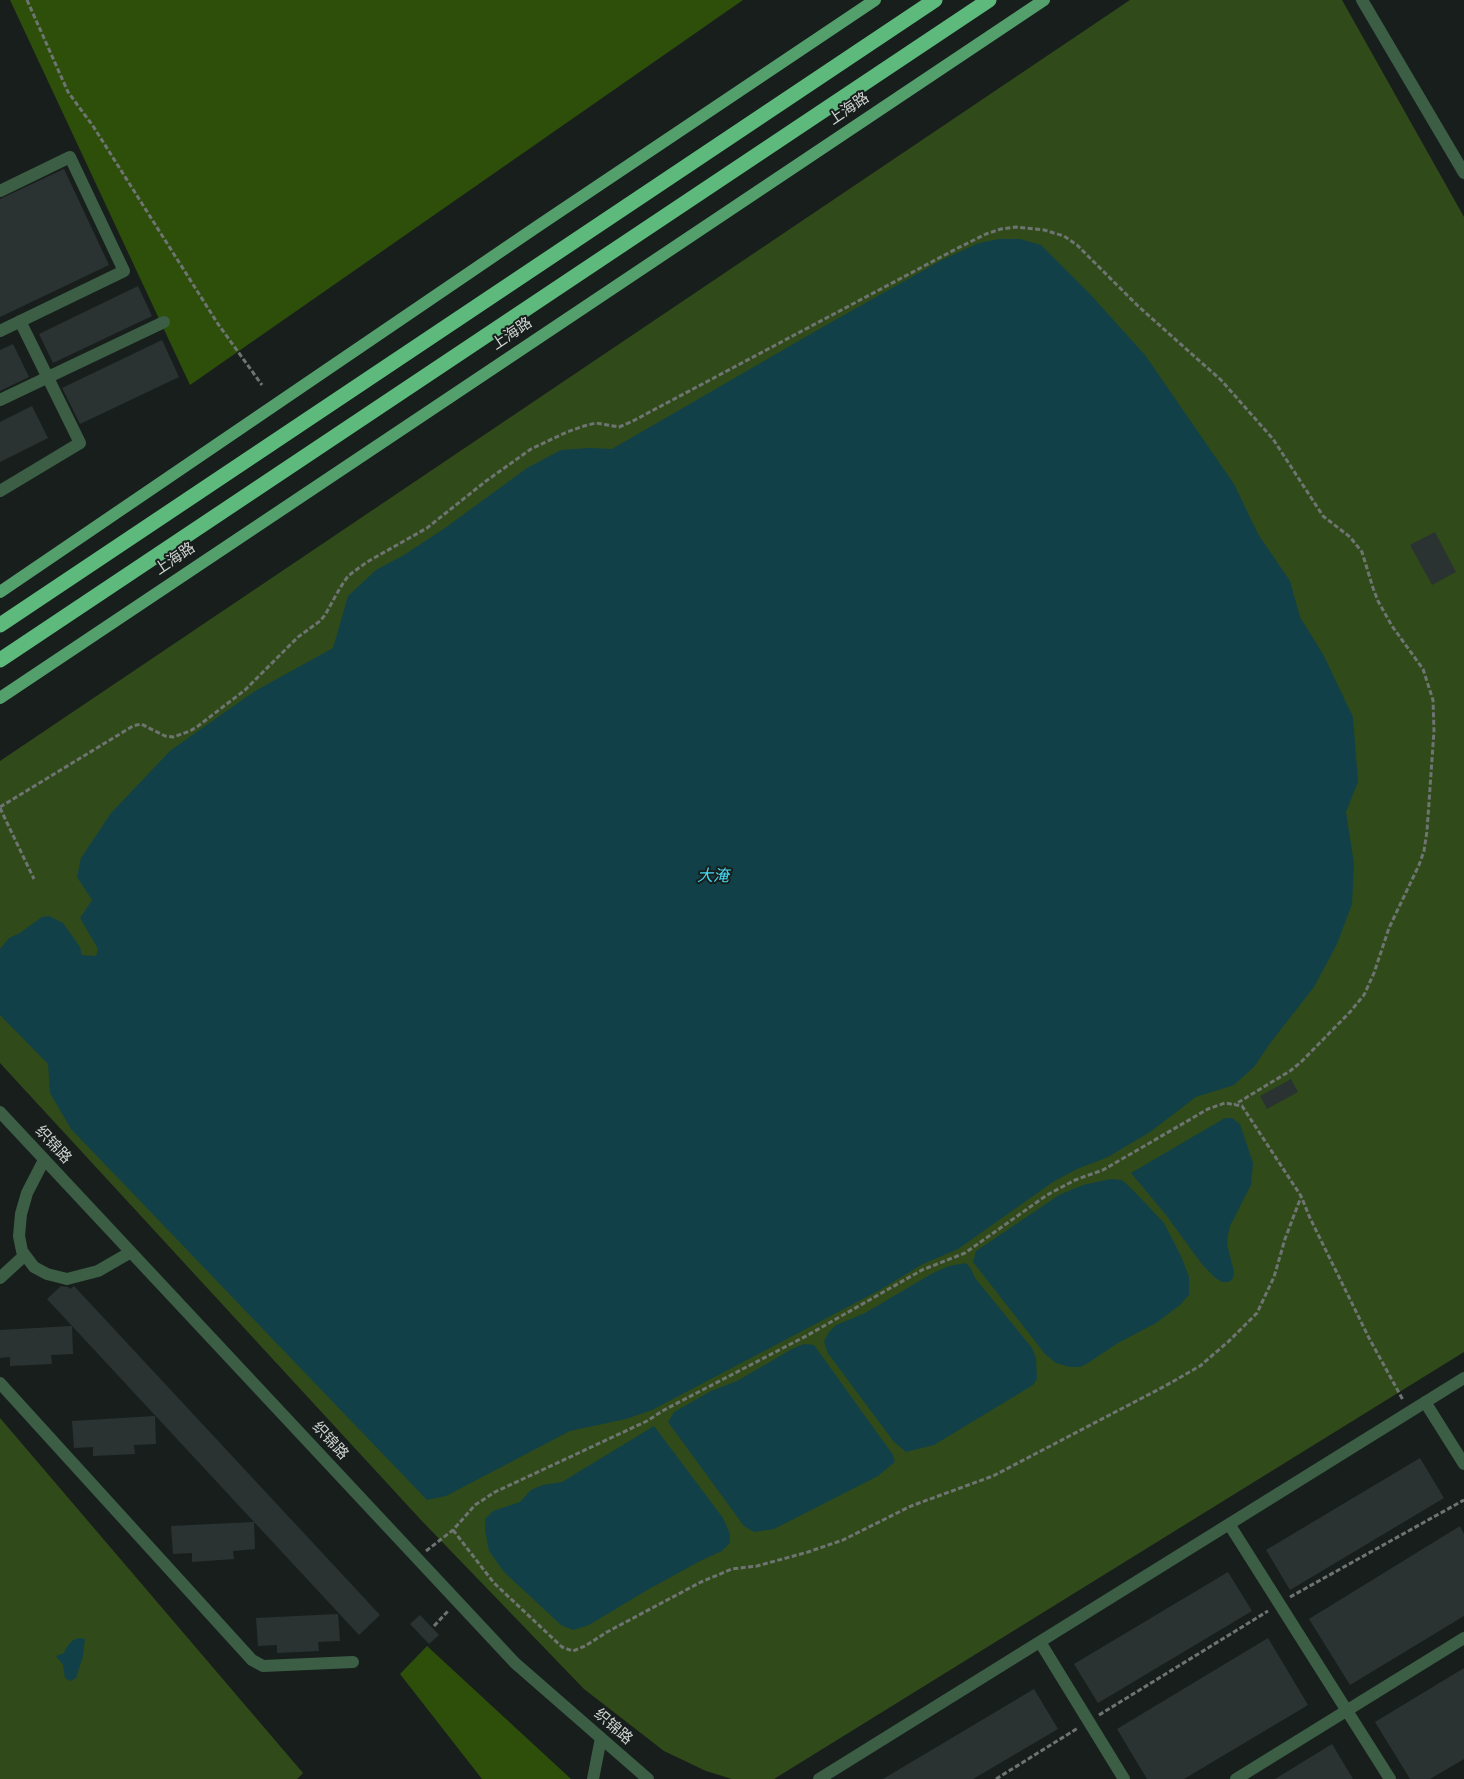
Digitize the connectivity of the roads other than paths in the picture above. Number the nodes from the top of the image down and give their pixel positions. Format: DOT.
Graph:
graph roads {
  1 [pos="875,0"];
  2 [pos="935,0"];
  3 [pos="989,0"];
  4 [pos="1044,0"];
  5 [pos="1362,0"];
  6 [pos="1464,173"];
  7 [pos="0,191"];
  8 [pos="20,321"];
  9 [pos="164,322"];
  10 [pos="0,331"];
  11 [pos="48,377"];
  12 [pos="0,400"];
  13 [pos="0,491"];
  14 [pos="0,592"];
  15 [pos="0,625"];
  16 [pos="0,660"];
  17 [pos="0,698"];
  18 [pos="0,1112"];
  19 [pos="44,1160"];
  20 [pos="131,1252"];
  21 [pos="25,1256"];
  22 [pos="2,1273"];
  23 [pos="1464,1378"];
  24 [pos="0,1383"];
  25 [pos="1425,1402"];
  26 [pos="1464,1464"];
  27 [pos="1229,1524"];
  28 [pos="1464,1638"];
  29 [pos="1040,1642"];
  30 [pos="353,1662"];
  31 [pos="1346,1711"];
  32 [pos="600,1738"];
  33 [pos="593,1779"];
  34 [pos="648,1779"];
  35 [pos="819,1779"];
  36 [pos="1124,1779"];
  37 [pos="1236,1779"];
  38 [pos="1390,1779"];
  1 -- 14 [label="main road"];
  2 -- 15 [label="highway"];
  3 -- 16 [label="highway, 上海路"];
  4 -- 17 [label="main road, 上海路"];
  5 -- 6 [label="street"];
  7 -- 8 [label="street"];
  8 -- 10 [label="street"];
  8 -- 11 [label="street"];
  9 -- 11 [label="street"];
  11 -- 12 [label="street"];
  11 -- 13 [label="street"];
  18 -- 19 [label="street, 织锦路"];
  19 -- 20 [label="street, 织锦路"];
  19 -- 21 [label="street"];
  20 -- 21 [label="street"];
  20 -- 32 [label="street, 织锦路"];
  21 -- 22 [label="street"];
  23 -- 25 [label="street"];
  24 -- 30 [label="street"];
  25 -- 26 [label="street"];
  25 -- 27 [label="street"];
  27 -- 29 [label="street"];
  27 -- 31 [label="street"];
  28 -- 31 [label="street"];
  29 -- 35 [label="street"];
  29 -- 36 [label="street"];
  31 -- 37 [label="street"];
  31 -- 38 [label="street"];
  32 -- 33 [label="street"];
  32 -- 34 [label="street, 织锦路"];
}
